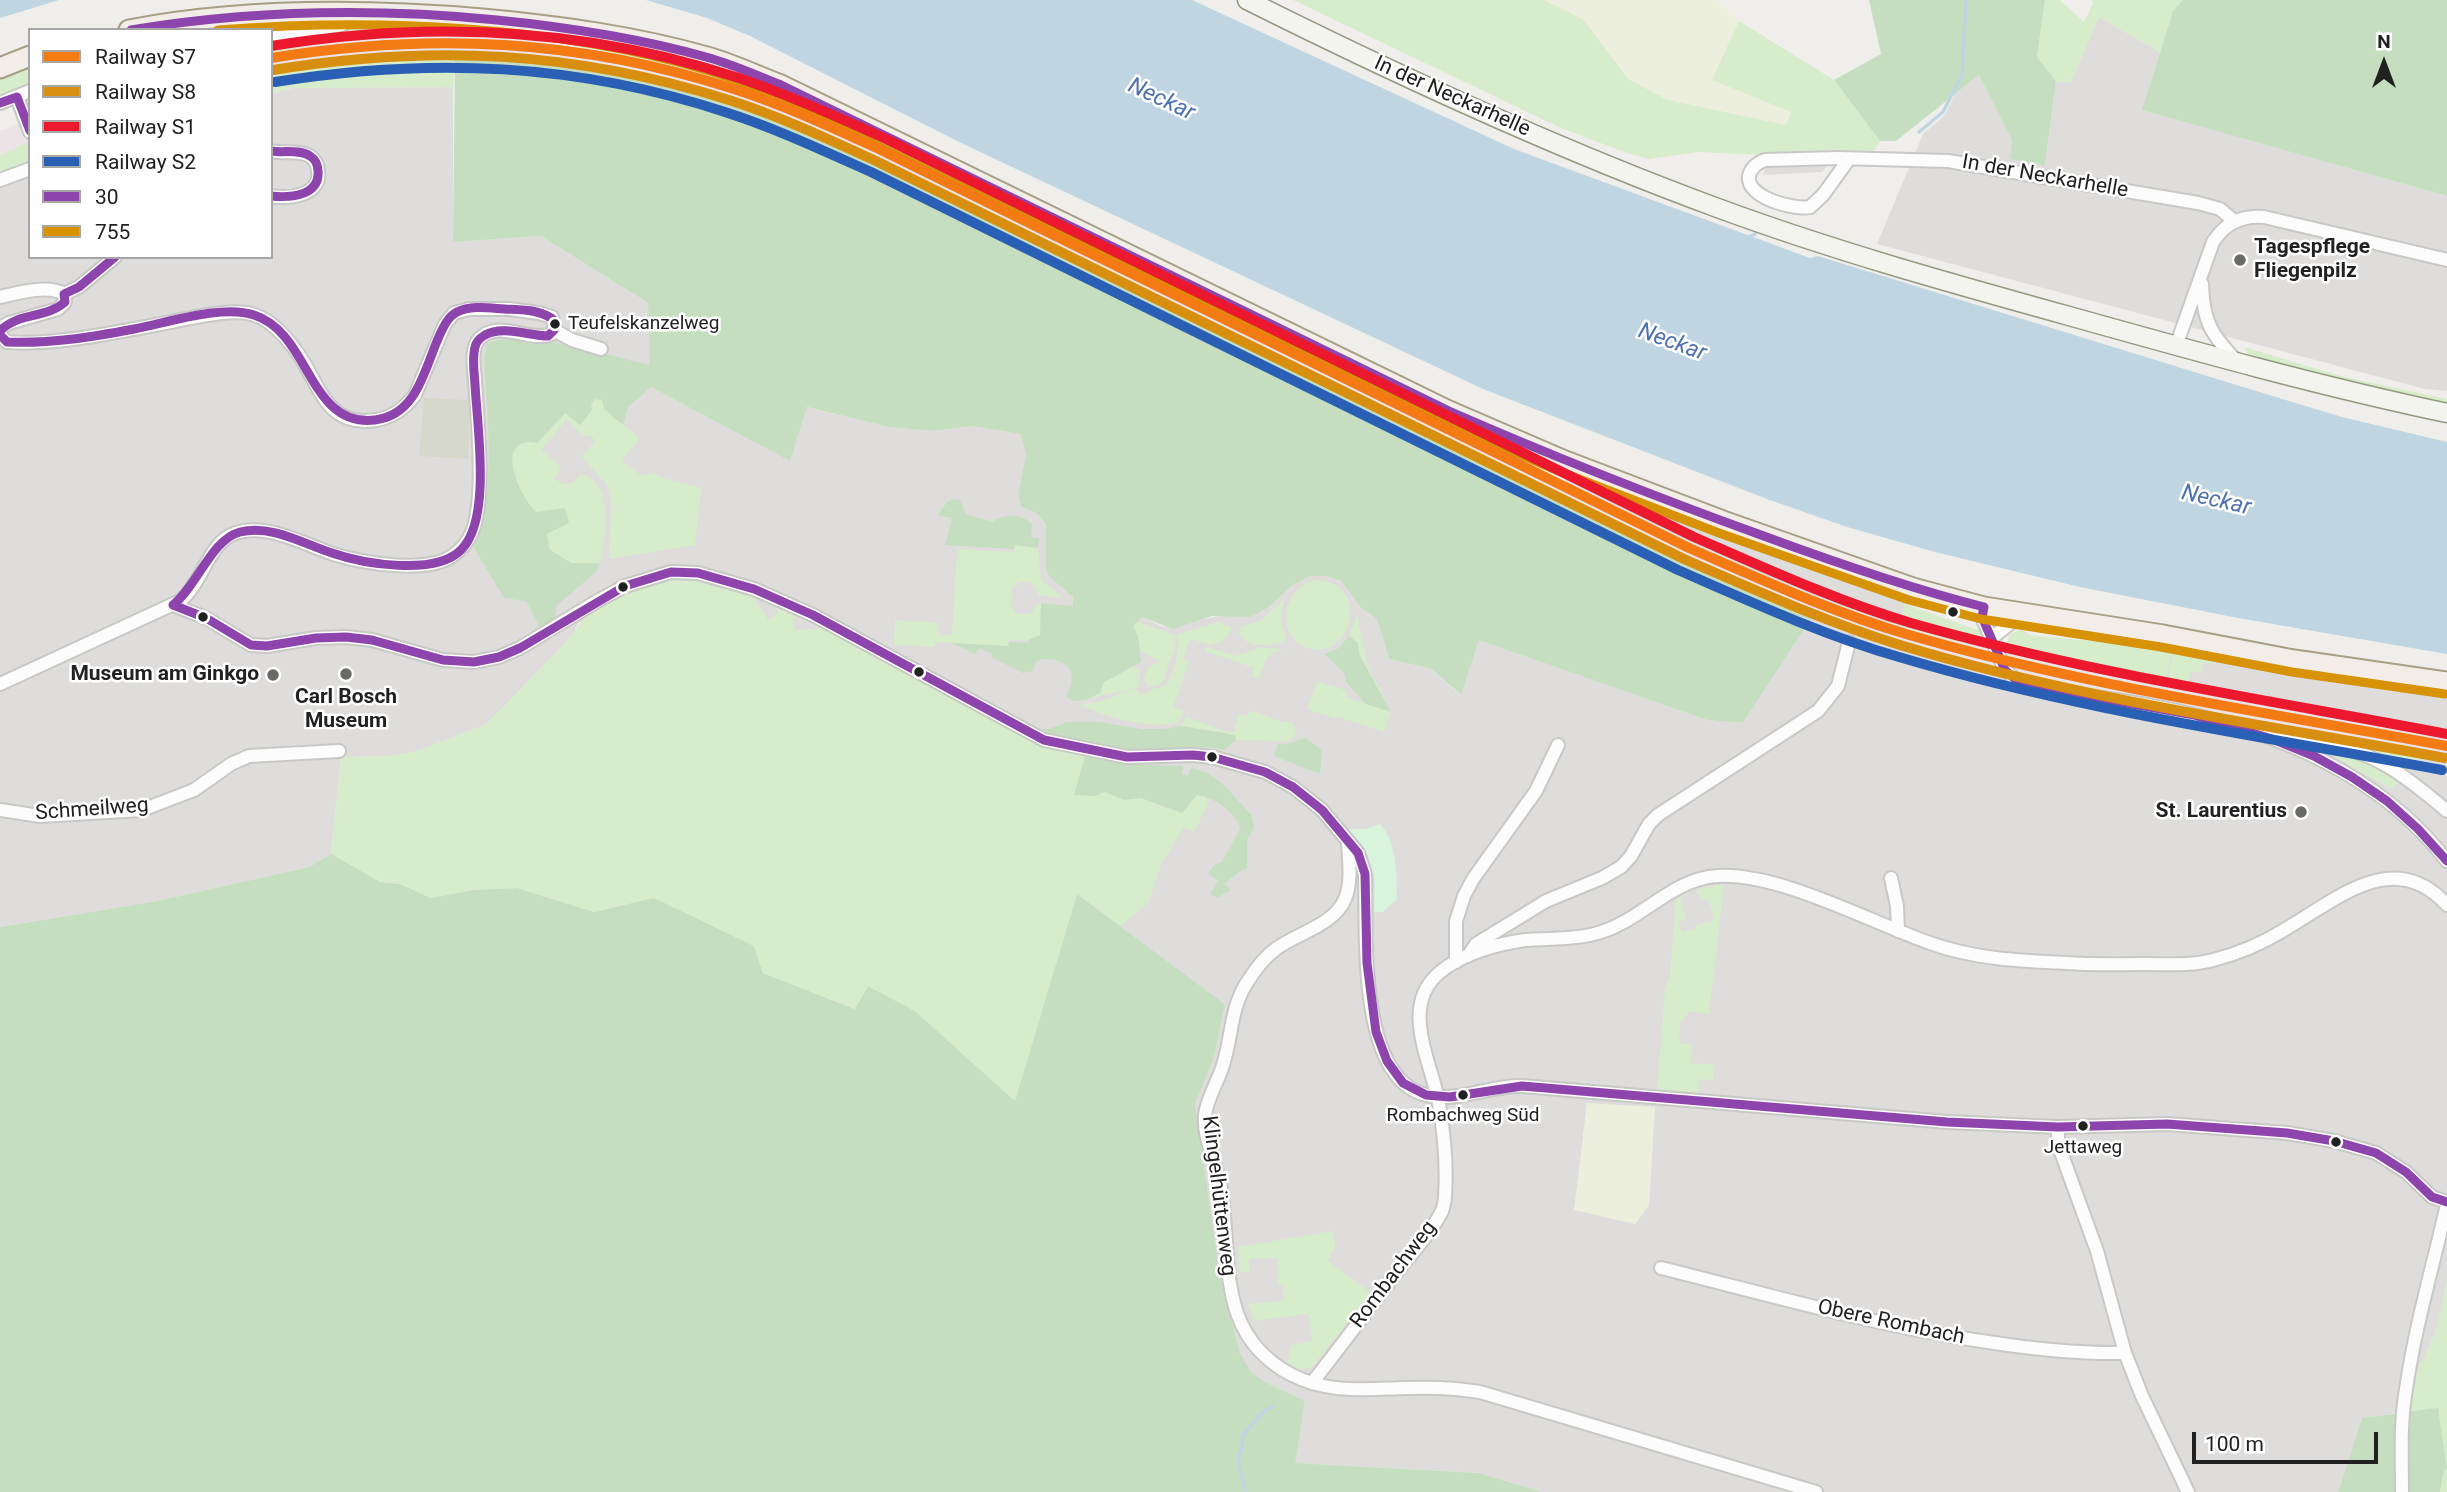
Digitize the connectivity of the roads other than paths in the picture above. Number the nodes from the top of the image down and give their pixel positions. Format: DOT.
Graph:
graph roads {
  1 [pos="1247,0"];
  2 [pos="357,13"];
  3 [pos="146,28"];
  4 [pos="273,37"];
  5 [pos="28,57"];
  6 [pos="0,68"];
  7 [pos="28,92"];
  8 [pos="17,96"];
  9 [pos="0,103"];
  10 [pos="28,127"];
  11 [pos="273,151"];
  12 [pos="1849,159"];
  13 [pos="28,170"];
  14 [pos="0,180"];
  15 [pos="273,197"];
  16 [pos="2234,221"];
  17 [pos="113,259"];
  18 [pos="2447,260"];
  19 [pos="2202,273"];
  20 [pos="64,294"];
  21 [pos="0,297"];
  22 [pos="554,330"];
  23 [pos="0,334"];
  24 [pos="2176,346"];
  25 [pos="601,349"];
  26 [pos="2238,363"];
  27 [pos="2447,413"];
  28 [pos="173,605"];
  29 [pos="1984,607"];
  30 [pos="2022,614"];
  31 [pos="1993,637"];
  32 [pos="1849,642"];
  33 [pos="2447,682"];
  34 [pos="0,684"];
  35 [pos="2266,737"];
  36 [pos="1558,745"];
  37 [pos="339,751"];
  38 [pos="0,810"];
  39 [pos="2447,811"];
  40 [pos="1348,842"];
  41 [pos="2447,861"];
  42 [pos="1891,878"];
  43 [pos="2447,905"];
  44 [pos="1898,931"];
  45 [pos="1468,957"];
  46 [pos="1456,962"];
  47 [pos="1438,1097"];
  48 [pos="2059,1127"];
  49 [pos="2447,1203"];
  50 [pos="1661,1268"];
  51 [pos="2125,1353"];
  52 [pos="1312,1383"];
  53 [pos="1816,1492"];
  54 [pos="2188,1492"];
  55 [pos="2402,1492"];
  1 -- 24 [label="main road, In der Neckarhelle"];
  2 -- 3 [label="main road"];
  2 -- 4 [label="street"];
  2 -- 29 [label="main road"];
  5 -- 6 [label="main road"];
  7 -- 8 [label="street"];
  8 -- 9 [label="street"];
  8 -- 10 [label="street"];
  11 -- 15 [label="street"];
  12 -- 12 [label="street, In der Neckarhelle"];
  12 -- 16 [label="street, In der Neckarhelle"];
  13 -- 14 [label="street"];
  16 -- 18 [label="street"];
  16 -- 19 [label="street"];
  17 -- 20 [label="street"];
  19 -- 24 [label="street"];
  19 -- 26 [label="street"];
  20 -- 21 [label="street"];
  20 -- 23 [label="street"];
  22 -- 23 [label="street"];
  22 -- 25 [label="street"];
  22 -- 28 [label="street"];
  24 -- 26 [label="main road, In der Neckarhelle"];
  26 -- 27 [label="main road, In der Neckarhelle"];
  28 -- 34 [label="street"];
  28 -- 40 [label="street"];
  29 -- 30 [label="main road"];
  29 -- 31 [label="street"];
  30 -- 31 [label="street"];
  30 -- 33 [label="main road"];
  31 -- 35 [label="street"];
  32 -- 45 [label="street, Rombachweg"];
  35 -- 39 [label="street"];
  35 -- 41 [label="street"];
  36 -- 46 [label="street"];
  37 -- 38 [label="street, Schmeilweg"];
  40 -- 47 [label="street"];
  40 -- 52 [label="street, Klingelhüttenweg"];
  42 -- 44 [label="street"];
  43 -- 44 [label="street"];
  44 -- 45 [label="street"];
  45 -- 46 [label="street, Rombachweg"];
  46 -- 47 [label="street, Rombachweg"];
  47 -- 48 [label="street"];
  47 -- 52 [label="street, Rombachweg"];
  48 -- 49 [label="street"];
  48 -- 51 [label="street"];
  49 -- 55 [label="street"];
  50 -- 51 [label="street, Obere Rombach"];
  51 -- 54 [label="street"];
  52 -- 53 [label="street, Klingelhüttenweg"];
}
